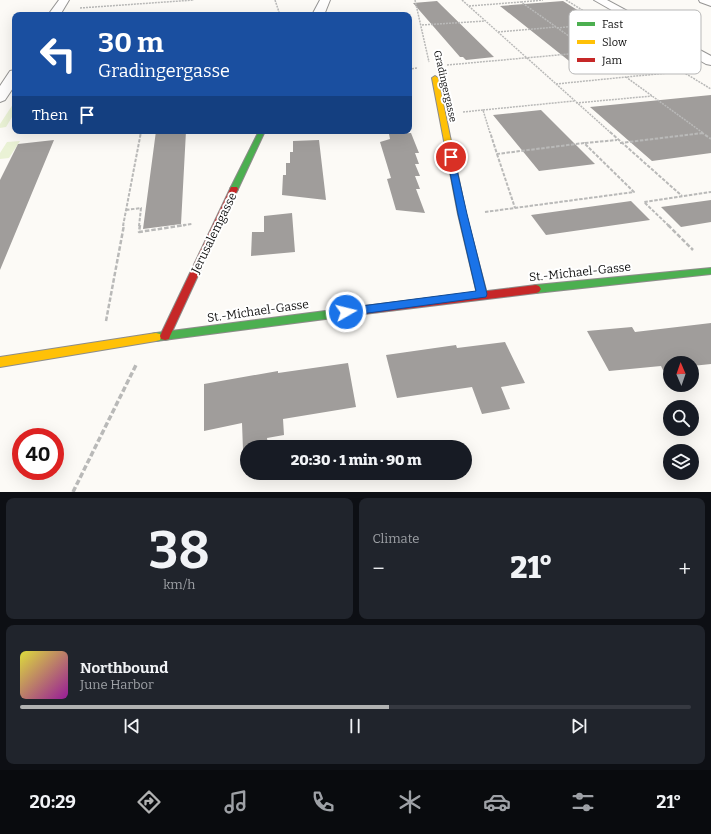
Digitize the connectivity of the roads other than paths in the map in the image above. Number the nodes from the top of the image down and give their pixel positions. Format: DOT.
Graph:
graph roads {
  1 [pos="64,0"];
  2 [pos="325,0"];
  3 [pos="599,0"];
  4 [pos="704,0"];
  5 [pos="711,3"];
  6 [pos="617,10"];
  7 [pos="56,12"];
  8 [pos="319,12"];
  9 [pos="701,56"];
  10 [pos="711,61"];
  11 [pos="435,78"];
  12 [pos="12,79"];
  13 [pos="0,97"];
  14 [pos="261,134"];
  15 [pos="711,271"];
  16 [pos="482,294"];
  17 [pos="165,336"];
  18 [pos="0,362"];
  1 -- 7 [label="street"];
  2 -- 8 [label="street"];
  3 -- 6 [label="street"];
  4 -- 5 [label="street"];
  9 -- 10 [label="street"];
  11 -- 16 [label="street, Gradingergasse"];
  12 -- 13 [label="street"];
  14 -- 17 [label="street, Jerusalemgasse"];
  15 -- 16 [label="street, St.-Michael-Gasse"];
  16 -- 17 [label="street, St.-Michael-Gasse"];
  17 -- 18 [label="street, St.-Michael-Gasse"];
}
